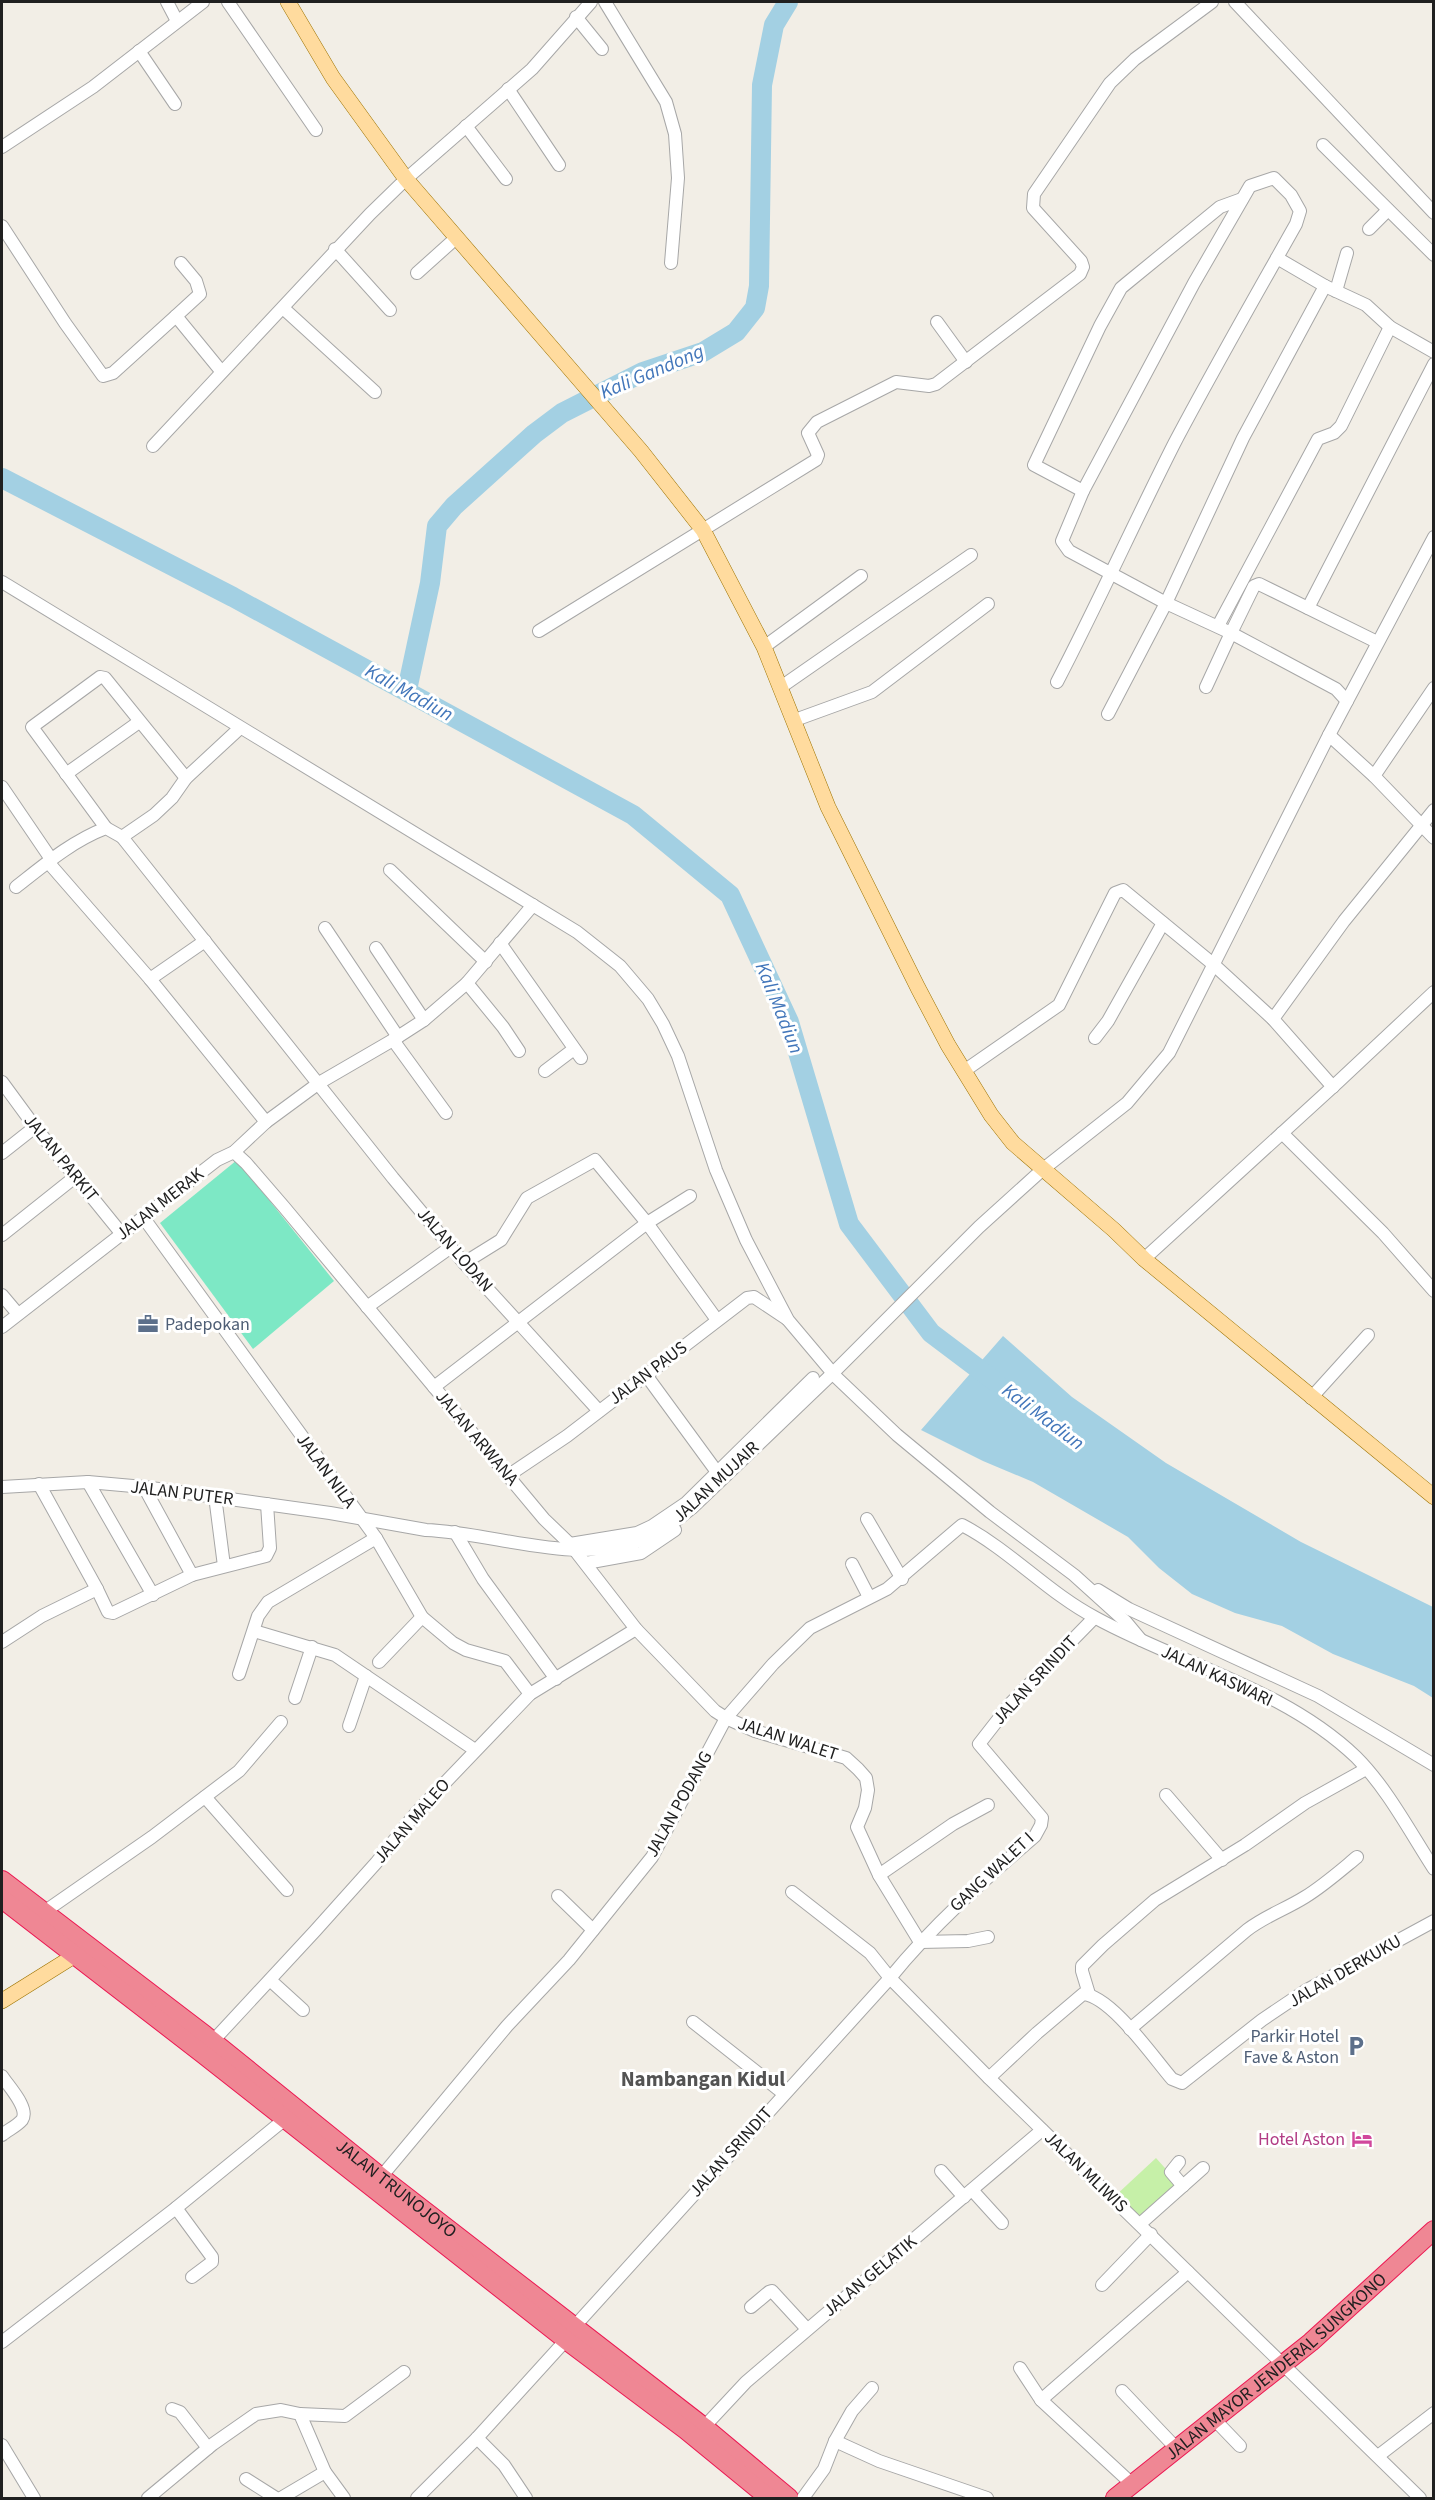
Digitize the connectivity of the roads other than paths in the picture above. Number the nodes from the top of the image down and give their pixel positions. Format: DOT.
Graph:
graph roads {
  1 [pos="166,2"];
  2 [pos="203,2"];
  3 [pos="228,2"];
  4 [pos="288,2"];
  5 [pos="591,2"];
  6 [pos="605,2"];
  7 [pos="1212,2"];
  8 [pos="1236,2"];
  9 [pos="576,17"];
  10 [pos="177,21"];
  11 [pos="602,49"];
  12 [pos="139,51"];
  13 [pos="508,89"];
  14 [pos="175,104"];
  15 [pos="466,126"];
  16 [pos="316,130"];
  17 [pos="1323,145"];
  18 [pos="2,147"];
  19 [pos="559,165"];
  20 [pos="406,179"];
  21 [pos="506,179"];
  22 [pos="1242,199"];
  23 [pos="1388,210"];
  24 [pos="1434,213"];
  25 [pos="2,226"];
  26 [pos="1369,230"];
  27 [pos="456,238"];
  28 [pos="336,249"];
  29 [pos="1347,253"];
  30 [pos="1434,255"];
  31 [pos="1277,258"];
  32 [pos="671,262"];
  33 [pos="181,263"];
  34 [pos="417,273"];
  35 [pos="1331,288"];
  36 [pos="283,308"];
  37 [pos="390,310"];
  38 [pos="177,316"];
  39 [pos="937,322"];
  40 [pos="1390,327"];
  41 [pos="1434,352"];
  42 [pos="966,362"];
  43 [pos="1434,364"];
  44 [pos="221,371"];
  45 [pos="375,392"];
  46 [pos="153,446"];
  47 [pos="1083,491"];
  48 [pos="703,530"];
  49 [pos="1434,537"];
  50 [pos="971,555"];
  51 [pos="1113,573"];
  52 [pos="861,576"];
  53 [pos="2,582"];
  54 [pos="1166,603"];
  55 [pos="988,604"];
  56 [pos="1308,608"];
  57 [pos="1218,626"];
  58 [pos="539,631"];
  59 [pos="1231,633"];
  60 [pos="1377,642"];
  61 [pos="764,647"];
  62 [pos="1058,682"];
  63 [pos="781,687"];
  64 [pos="1206,687"];
  65 [pos="1434,688"];
  66 [pos="1347,701"];
  67 [pos="1108,714"];
  68 [pos="795,720"];
  69 [pos="139,722"];
  70 [pos="240,728"];
  71 [pos="1329,735"];
  72 [pos="66,774"];
  73 [pos="1374,776"];
  74 [pos="186,778"];
  75 [pos="2,787"];
  76 [pos="1434,810"];
  77 [pos="1420,825"];
  78 [pos="106,828"];
  79 [pos="122,837"];
  80 [pos="1434,838"];
  81 [pos="50,860"];
  82 [pos="390,870"];
  83 [pos="16,888"];
  84 [pos="533,905"];
  85 [pos="1163,923"];
  86 [pos="325,928"];
  87 [pos="205,941"];
  88 [pos="500,943"];
  89 [pos="376,948"];
  90 [pos="486,962"];
  91 [pos="1213,964"];
  92 [pos="150,979"];
  93 [pos="466,983"];
  94 [pos="1434,992"];
  95 [pos="1273,1019"];
  96 [pos="424,1020"];
  97 [pos="396,1038"];
  98 [pos="1095,1038"];
  99 [pos="519,1051"];
  100 [pos="545,1071"];
  101 [pos="963,1071"];
  102 [pos="2,1083"];
  103 [pos="319,1083"];
  104 [pos="1333,1087"];
  105 [pos="446,1113"];
  106 [pos="266,1122"];
  107 [pos="34,1127"];
  108 [pos="1282,1133"];
  109 [pos="234,1152"];
  110 [pos="2,1153"];
  111 [pos="1042,1170"];
  112 [pos="75,1177"];
  113 [pos="690,1196"];
  114 [pos="142,1217"];
  115 [pos="647,1223"];
  116 [pos="121,1233"];
  117 [pos="2,1235"];
  118 [pos="451,1247"];
  119 [pos="1144,1259"];
  120 [pos="464,1263"];
  121 [pos="1434,1291"];
  122 [pos="2,1295"];
  123 [pos="367,1307"];
  124 [pos="18,1314"];
  125 [pos="717,1320"];
  126 [pos="788,1320"];
  127 [pos="517,1322"];
  128 [pos="2,1327"];
  129 [pos="1368,1335"];
  130 [pos="834,1372"];
  131 [pos="646,1376"];
  132 [pos="813,1378"];
  133 [pos="434,1387"];
  134 [pos="824,1389"];
  135 [pos="1311,1398"];
  136 [pos="599,1411"];
  137 [pos="717,1472"];
  138 [pos="509,1475"];
  139 [pos="88,1482"];
  140 [pos="39,1484"];
  141 [pos="2,1487"];
  142 [pos="144,1487"];
  143 [pos="215,1496"];
  144 [pos="1434,1497"];
  145 [pos="267,1504"];
  146 [pos="361,1519"];
  147 [pos="867,1519"];
  148 [pos="962,1525"];
  149 [pos="455,1532"];
  150 [pos="376,1538"];
  151 [pos="573,1548"];
  152 [pos="586,1563"];
  153 [pos="852,1564"];
  154 [pos="224,1566"];
  155 [pos="192,1575"];
  156 [pos="1074,1575"];
  157 [pos="902,1579"];
  158 [pos="97,1589"];
  159 [pos="153,1595"];
  160 [pos="869,1597"];
  161 [pos="422,1617"];
  162 [pos="1094,1618"];
  163 [pos="636,1629"];
  164 [pos="254,1631"];
  165 [pos="1141,1640"];
  166 [pos="2,1642"];
  167 [pos="312,1647"];
  168 [pos="379,1662"];
  169 [pos="239,1674"];
  170 [pos="366,1676"];
  171 [pos="556,1679"];
  172 [pos="530,1694"];
  173 [pos="295,1698"];
  174 [pos="726,1718"];
  175 [pos="281,1722"];
  176 [pos="349,1726"];
  177 [pos="979,1744"];
  178 [pos="476,1750"];
  179 [pos="1434,1765"];
  180 [pos="1366,1769"];
  181 [pos="1166,1795"];
  182 [pos="205,1797"];
  183 [pos="987,1805"];
  184 [pos="1357,1857"];
  185 [pos="1222,1860"];
  186 [pos="1434,1869"];
  187 [pos="879,1875"];
  188 [pos="2,1880"];
  189 [pos="287,1890"];
  190 [pos="792,1892"];
  191 [pos="558,1896"];
  192 [pos="12,1901"];
  193 [pos="44,1912"];
  194 [pos="1434,1922"];
  195 [pos="593,1930"];
  196 [pos="988,1937"];
  197 [pos="920,1942"];
  198 [pos="74,1956"];
  199 [pos="890,1977"];
  200 [pos="270,1980"];
  201 [pos="1089,1994"];
  202 [pos="2,2001"];
  203 [pos="303,2010"];
  204 [pos="693,2022"];
  205 [pos="1130,2029"];
  206 [pos="212,2042"];
  207 [pos="2,2076"];
  208 [pos="989,2078"];
  209 [pos="783,2093"];
  210 [pos="285,2119"];
  211 [pos="1042,2130"];
  212 [pos="2,2134"];
  213 [pos="1179,2162"];
  214 [pos="1203,2169"];
  215 [pos="940,2171"];
  216 [pos="381,2177"];
  217 [pos="1183,2186"];
  218 [pos="968,2194"];
  219 [pos="176,2208"];
  220 [pos="1002,2223"];
  221 [pos="1140,2224"];
  222 [pos="1434,2230"];
  223 [pos="1151,2234"];
  224 [pos="1188,2272"];
  225 [pos="192,2277"];
  226 [pos="1102,2285"];
  227 [pos="751,2307"];
  228 [pos="807,2329"];
  229 [pos="570,2334"];
  230 [pos="2,2342"];
  231 [pos="1282,2365"];
  232 [pos="1020,2368"];
  233 [pos="404,2372"];
  234 [pos="872,2388"];
  235 [pos="1122,2391"];
  236 [pos="1041,2400"];
  237 [pos="172,2409"];
  238 [pos="1434,2413"];
  239 [pos="300,2414"];
  240 [pos="1214,2419"];
  241 [pos="704,2427"];
  242 [pos="477,2438"];
  243 [pos="835,2441"];
  244 [pos="2,2445"];
  245 [pos="1240,2446"];
  246 [pos="208,2448"];
  247 [pos="1177,2449"];
  248 [pos="1378,2456"];
  249 [pos="325,2472"];
  250 [pos="246,2479"];
  251 [pos="1132,2484"];
  252 [pos="34,2499"];
  253 [pos="148,2499"];
  254 [pos="278,2499"];
  255 [pos="344,2499"];
  256 [pos="417,2499"];
  257 [pos="526,2499"];
  258 [pos="769,2499"];
  259 [pos="789,2499"];
  260 [pos="804,2499"];
  261 [pos="987,2499"];
  262 [pos="1115,2499"];
  263 [pos="1420,2499"];
  1 -- 10 [label="street"];
  2 -- 10 [label="street"];
  3 -- 16 [label="street"];
  4 -- 20 [label="main road"];
  5 -- 9 [label="street"];
  6 -- 32 [label="street"];
  7 -- 42 [label="street"];
  8 -- 24 [label="street"];
  9 -- 11 [label="street"];
  9 -- 13 [label="street"];
  10 -- 12 [label="street"];
  12 -- 14 [label="street"];
  12 -- 18 [label="street"];
  13 -- 15 [label="street"];
  13 -- 19 [label="street"];
  15 -- 20 [label="street"];
  15 -- 21 [label="street"];
  17 -- 23 [label="street"];
  20 -- 27 [label="main road"];
  20 -- 28 [label="street"];
  22 -- 31 [label="street"];
  22 -- 47 [label="street"];
  22 -- 47 [label="street"];
  23 -- 26 [label="street"];
  23 -- 30 [label="street"];
  25 -- 38 [label="street"];
  27 -- 34 [label="street"];
  27 -- 48 [label="main road"];
  28 -- 36 [label="street"];
  28 -- 37 [label="street"];
  29 -- 35 [label="street"];
  31 -- 35 [label="street"];
  31 -- 51 [label="street"];
  33 -- 38 [label="street"];
  35 -- 40 [label="street"];
  35 -- 54 [label="street"];
  36 -- 44 [label="street"];
  36 -- 45 [label="street"];
  38 -- 44 [label="street"];
  39 -- 42 [label="street"];
  40 -- 41 [label="street"];
  40 -- 57 [label="street"];
  42 -- 48 [label="street"];
  43 -- 56 [label="street"];
  44 -- 46 [label="street"];
  47 -- 51 [label="street"];
  48 -- 58 [label="street"];
  48 -- 61 [label="main road"];
  49 -- 60 [label="street, JALAN MUJAIR"];
  50 -- 63 [label="street"];
  51 -- 54 [label="street"];
  51 -- 62 [label="street"];
  52 -- 61 [label="street"];
  53 -- 70 [label="street"];
  54 -- 57 [label="street"];
  54 -- 67 [label="street"];
  55 -- 68 [label="street"];
  56 -- 59 [label="street"];
  56 -- 60 [label="street"];
  57 -- 59 [label="street"];
  59 -- 64 [label="street"];
  59 -- 66 [label="street"];
  60 -- 66 [label="street, JALAN MUJAIR"];
  61 -- 63 [label="main road"];
  63 -- 68 [label="main road"];
  65 -- 73 [label="street"];
  66 -- 71 [label="street, JALAN MUJAIR"];
  68 -- 101 [label="main road"];
  69 -- 72 [label="street"];
  69 -- 72 [label="street"];
  69 -- 74 [label="street"];
  70 -- 74 [label="street"];
  70 -- 84 [label="street"];
  71 -- 73 [label="street"];
  71 -- 91 [label="street, JALAN MUJAIR"];
  72 -- 78 [label="street"];
  73 -- 77 [label="street"];
  74 -- 79 [label="street"];
  75 -- 81 [label="street"];
  76 -- 77 [label="street"];
  77 -- 80 [label="street"];
  77 -- 95 [label="street"];
  78 -- 79 [label="street"];
  78 -- 81 [label="street"];
  79 -- 87 [label="street, JALAN LODAN"];
  81 -- 83 [label="street"];
  81 -- 92 [label="street"];
  82 -- 90 [label="street"];
  84 -- 88 [label="street, JALAN MERAK"];
  84 -- 126 [label="street"];
  85 -- 91 [label="street"];
  85 -- 98 [label="street"];
  85 -- 101 [label="street"];
  86 -- 97 [label="street"];
  87 -- 92 [label="street"];
  87 -- 103 [label="street, JALAN LODAN"];
  88 -- 90 [label="street, JALAN MERAK"];
  88 -- 100 [label="street"];
  89 -- 96 [label="street"];
  90 -- 93 [label="street, JALAN MERAK"];
  91 -- 95 [label="street"];
  91 -- 111 [label="street, JALAN MUJAIR"];
  92 -- 106 [label="street"];
  93 -- 96 [label="street, JALAN MERAK"];
  93 -- 99 [label="street"];
  94 -- 104 [label="street"];
  95 -- 104 [label="street"];
  96 -- 97 [label="street, JALAN MERAK"];
  97 -- 103 [label="street, JALAN MERAK"];
  97 -- 105 [label="street"];
  101 -- 111 [label="main road"];
  102 -- 107 [label="street, JALAN PARKIT"];
  103 -- 106 [label="street, JALAN MERAK"];
  103 -- 118 [label="street, JALAN LODAN"];
  104 -- 108 [label="street"];
  106 -- 109 [label="street, JALAN MERAK"];
  107 -- 110 [label="street"];
  107 -- 112 [label="street, JALAN PARKIT"];
  108 -- 119 [label="street"];
  108 -- 121 [label="street"];
  109 -- 114 [label="street, JALAN MERAK"];
  109 -- 123 [label="street, JALAN ARWANA"];
  111 -- 119 [label="main road"];
  111 -- 130 [label="street, JALAN MUJAIR"];
  112 -- 116 [label="street, JALAN PARKIT"];
  112 -- 117 [label="street"];
  113 -- 115 [label="street"];
  114 -- 116 [label="street, JALAN MERAK"];
  114 -- 146 [label="street, JALAN NILA"];
  115 -- 120 [label="street"];
  115 -- 125 [label="street"];
  115 -- 127 [label="street"];
  116 -- 124 [label="street, JALAN MERAK"];
  118 -- 120 [label="street, JALAN LODAN"];
  118 -- 123 [label="street"];
  119 -- 135 [label="main road"];
  120 -- 127 [label="street, JALAN LODAN"];
  122 -- 124 [label="street"];
  123 -- 133 [label="street, JALAN ARWANA"];
  124 -- 128 [label="street, JALAN MERAK"];
  125 -- 126 [label="street, JALAN PAUS"];
  125 -- 131 [label="street, JALAN PAUS"];
  126 -- 130 [label="street"];
  127 -- 133 [label="street"];
  127 -- 136 [label="street, JALAN LODAN"];
  129 -- 135 [label="street"];
  130 -- 151 [label="street, JALAN MUJAIR"];
  130 -- 156 [label="street"];
  131 -- 136 [label="street, JALAN PAUS"];
  131 -- 137 [label="street"];
  132 -- 137 [label="street"];
  133 -- 138 [label="street, JALAN ARWANA"];
  134 -- 152 [label="street"];
  135 -- 144 [label="main road"];
  136 -- 138 [label="street, JALAN PAUS"];
  137 -- 151 [label="street"];
  138 -- 151 [label="street, JALAN ARWANA"];
  139 -- 140 [label="street, JALAN PUTER"];
  139 -- 142 [label="street, JALAN PUTER"];
  139 -- 159 [label="street"];
  140 -- 141 [label="street, JALAN PUTER"];
  140 -- 158 [label="street"];
  142 -- 143 [label="street, JALAN PUTER"];
  142 -- 155 [label="street"];
  143 -- 145 [label="street, JALAN PUTER"];
  143 -- 154 [label="street"];
  145 -- 146 [label="street, JALAN PUTER"];
  145 -- 154 [label="street"];
  146 -- 149 [label="street, JALAN MUJAIR"];
  146 -- 150 [label="street, JALAN NILA"];
  147 -- 157 [label="street"];
  148 -- 157 [label="street, JALAN PODANG"];
  148 -- 162 [label="street, JALAN KASWARI"];
  149 -- 151 [label="street, JALAN MUJAIR"];
  149 -- 171 [label="street"];
  150 -- 161 [label="street, JALAN NILA"];
  150 -- 164 [label="street"];
  151 -- 152 [label="street, JALAN ARWANA"];
  152 -- 163 [label="street, JALAN ARWANA"];
  153 -- 160 [label="street"];
  154 -- 155 [label="street"];
  155 -- 159 [label="street"];
  156 -- 165 [label="street"];
  156 -- 179 [label="street"];
  157 -- 160 [label="street, JALAN PODANG"];
  158 -- 159 [label="street"];
  158 -- 166 [label="street"];
  160 -- 174 [label="street, JALAN PODANG"];
  161 -- 168 [label="street"];
  161 -- 172 [label="street, JALAN NILA"];
  162 -- 165 [label="street, JALAN KASWARI"];
  162 -- 177 [label="street, JALAN SRINDIT"];
  163 -- 171 [label="street, JALAN MALEO"];
  163 -- 174 [label="street, JALAN ARWANA"];
  164 -- 167 [label="street"];
  164 -- 169 [label="street"];
  165 -- 180 [label="street, JALAN KASWARI"];
  167 -- 170 [label="street"];
  167 -- 173 [label="street"];
  170 -- 176 [label="street"];
  170 -- 178 [label="street"];
  171 -- 172 [label="street, JALAN MALEO"];
  172 -- 178 [label="street, JALAN MALEO"];
  174 -- 187 [label="street, JALAN WALET"];
  174 -- 195 [label="street, JALAN PODANG"];
  175 -- 182 [label="street"];
  177 -- 197 [label="street, GANG WALET I"];
  178 -- 200 [label="street, JALAN MALEO"];
  180 -- 185 [label="street"];
  180 -- 186 [label="street, JALAN KASWARI"];
  181 -- 185 [label="street"];
  182 -- 189 [label="street"];
  182 -- 193 [label="street"];
  183 -- 187 [label="street"];
  184 -- 205 [label="street"];
  185 -- 201 [label="street"];
  187 -- 197 [label="street, JALAN WALET"];
  188 -- 192 [label="highway, JALAN TRUNOJOYO"];
  190 -- 199 [label="street, JALAN MLIWIS"];
  191 -- 195 [label="street"];
  192 -- 193 [label="highway, JALAN TRUNOJOYO"];
  192 -- 198 [label="highway, JALAN TRUNOJOYO"];
  193 -- 206 [label="highway, JALAN TRUNOJOYO"];
  194 -- 205 [label="street, JALAN DERKUKU"];
  195 -- 216 [label="street, JALAN PODANG"];
  196 -- 197 [label="street"];
  197 -- 199 [label="street"];
  198 -- 202 [label="main road"];
  198 -- 210 [label="highway, JALAN TRUNOJOYO"];
  199 -- 208 [label="street, JALAN MLIWIS"];
  199 -- 209 [label="street, JALAN SRINDIT"];
  200 -- 203 [label="street"];
  200 -- 206 [label="street, JALAN MALEO"];
  201 -- 205 [label="street, JALAN DERKUKU"];
  201 -- 208 [label="street"];
  204 -- 209 [label="street"];
  206 -- 216 [label="highway, JALAN TRUNOJOYO"];
  207 -- 212 [label="street"];
  208 -- 211 [label="street, JALAN MLIWIS"];
  209 -- 229 [label="street, JALAN SRINDIT"];
  210 -- 219 [label="street"];
  210 -- 229 [label="highway, JALAN TRUNOJOYO"];
  211 -- 218 [label="street, JALAN GELATIK"];
  211 -- 221 [label="street, JALAN MLIWIS"];
  213 -- 217 [label="street"];
  214 -- 217 [label="street"];
  215 -- 218 [label="street"];
  216 -- 229 [label="highway, JALAN TRUNOJOYO"];
  217 -- 221 [label="street"];
  218 -- 220 [label="street"];
  218 -- 228 [label="street, JALAN GELATIK"];
  219 -- 225 [label="street"];
  219 -- 230 [label="street"];
  221 -- 223 [label="street, JALAN MLIWIS"];
  222 -- 231 [label="highway, JALAN MAYOR JENDERAL SUNGKONO"];
  223 -- 224 [label="street, JALAN MLIWIS"];
  223 -- 226 [label="street"];
  224 -- 231 [label="street, JALAN MLIWIS"];
  224 -- 236 [label="street"];
  227 -- 228 [label="street"];
  228 -- 241 [label="street, JALAN GELATIK"];
  229 -- 241 [label="highway, JALAN TRUNOJOYO"];
  229 -- 242 [label="street, JALAN SRINDIT"];
  229 -- 258 [label="highway, JALAN TRUNOJOYO"];
  231 -- 240 [label="highway, JALAN MAYOR JENDERAL SUNGKONO"];
  231 -- 248 [label="street, JALAN MLIWIS"];
  232 -- 236 [label="street"];
  233 -- 239 [label="street"];
  234 -- 243 [label="street"];
  235 -- 247 [label="street"];
  236 -- 251 [label="street"];
  237 -- 246 [label="street"];
  238 -- 248 [label="street"];
  239 -- 246 [label="street"];
  239 -- 249 [label="street"];
  240 -- 245 [label="street"];
  240 -- 247 [label="highway, JALAN MAYOR JENDERAL SUNGKONO"];
  241 -- 259 [label="highway, JALAN TRUNOJOYO"];
  242 -- 256 [label="street, JALAN SRINDIT"];
  242 -- 257 [label="street"];
  243 -- 260 [label="street"];
  243 -- 261 [label="street"];
  244 -- 252 [label="street"];
  246 -- 253 [label="street"];
  247 -- 251 [label="highway, JALAN MAYOR JENDERAL SUNGKONO"];
  248 -- 263 [label="street, JALAN MLIWIS"];
  249 -- 254 [label="street"];
  249 -- 255 [label="street"];
  250 -- 254 [label="street"];
  251 -- 262 [label="highway, JALAN MAYOR JENDERAL SUNGKONO"];
}
